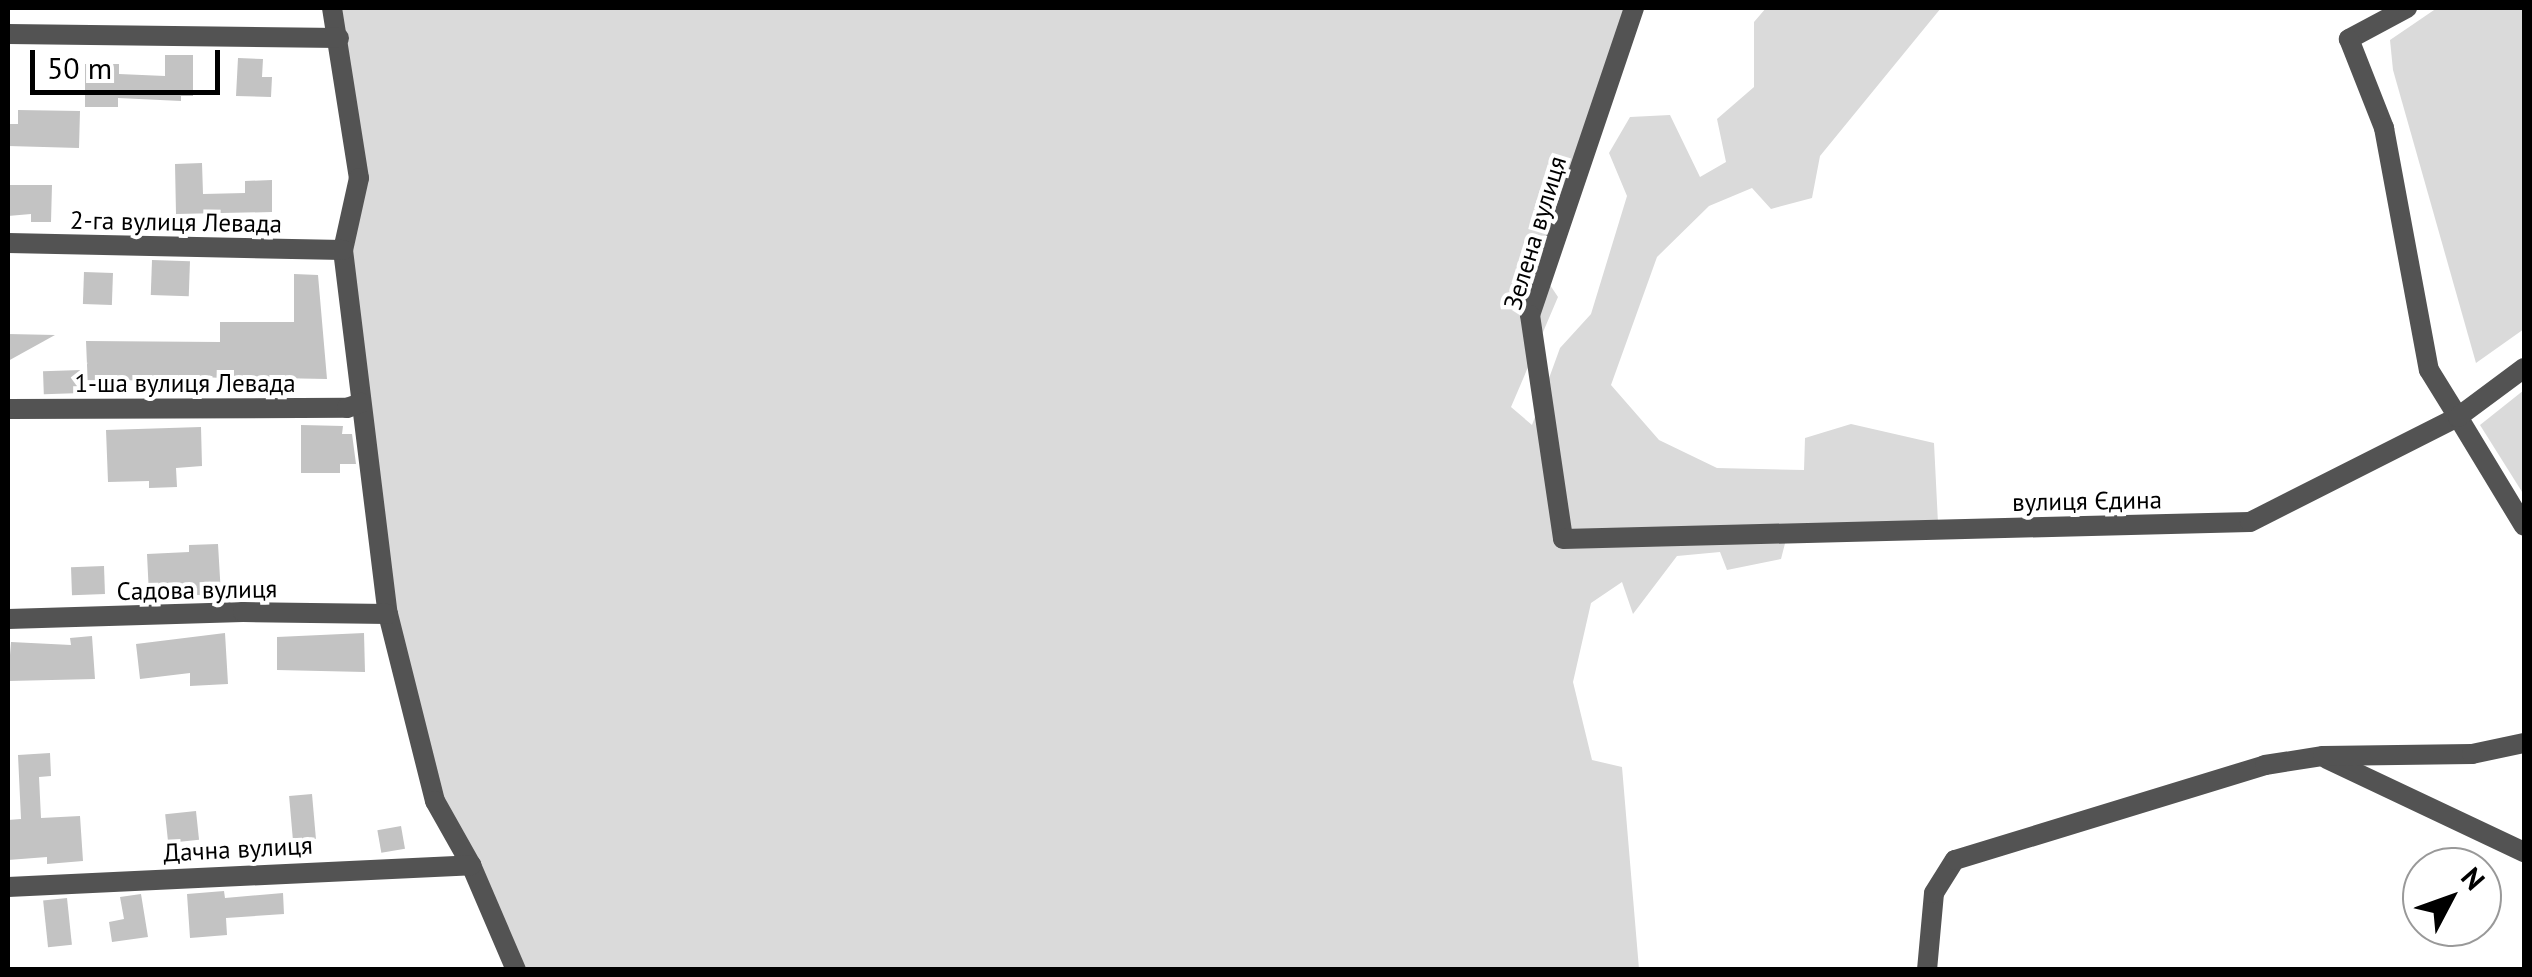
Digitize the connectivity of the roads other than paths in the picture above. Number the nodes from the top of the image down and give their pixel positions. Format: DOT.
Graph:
graph roads {
  1 [pos="332,8"];
  2 [pos="1634,8"];
  3 [pos="2407,8"];
  4 [pos="8,34"];
  5 [pos="339,38"];
  6 [pos="8,243"];
  7 [pos="342,250"];
  8 [pos="2524,368"];
  9 [pos="361,403"];
  10 [pos="8,409"];
  11 [pos="2458,417"];
  12 [pos="2524,526"];
  13 [pos="1563,538"];
  14 [pos="388,614"];
  15 [pos="8,619"];
  16 [pos="2524,743"];
  17 [pos="2320,756"];
  18 [pos="2524,852"];
  19 [pos="471,865"];
  20 [pos="8,887"];
  21 [pos="516,970"];
  22 [pos="1926,970"];
  1 -- 5 [label="street"];
  2 -- 13 [label="street, Зелена вулиця"];
  3 -- 11 [label="street"];
  4 -- 5 [label="street"];
  5 -- 7 [label="street"];
  6 -- 7 [label="street, 2-га вулиця Левада"];
  7 -- 9 [label="street"];
  8 -- 11 [label="street, вулиця Єдина"];
  9 -- 10 [label="street, 1-ша вулиця Левада"];
  9 -- 14 [label="street"];
  11 -- 12 [label="street"];
  11 -- 13 [label="street, вулиця Єдина"];
  14 -- 15 [label="street, Садова вулиця"];
  14 -- 19 [label="street"];
  16 -- 17 [label="street"];
  17 -- 18 [label="street"];
  17 -- 22 [label="street"];
  19 -- 20 [label="street, Дачна вулиця"];
  19 -- 21 [label="street"];
}
